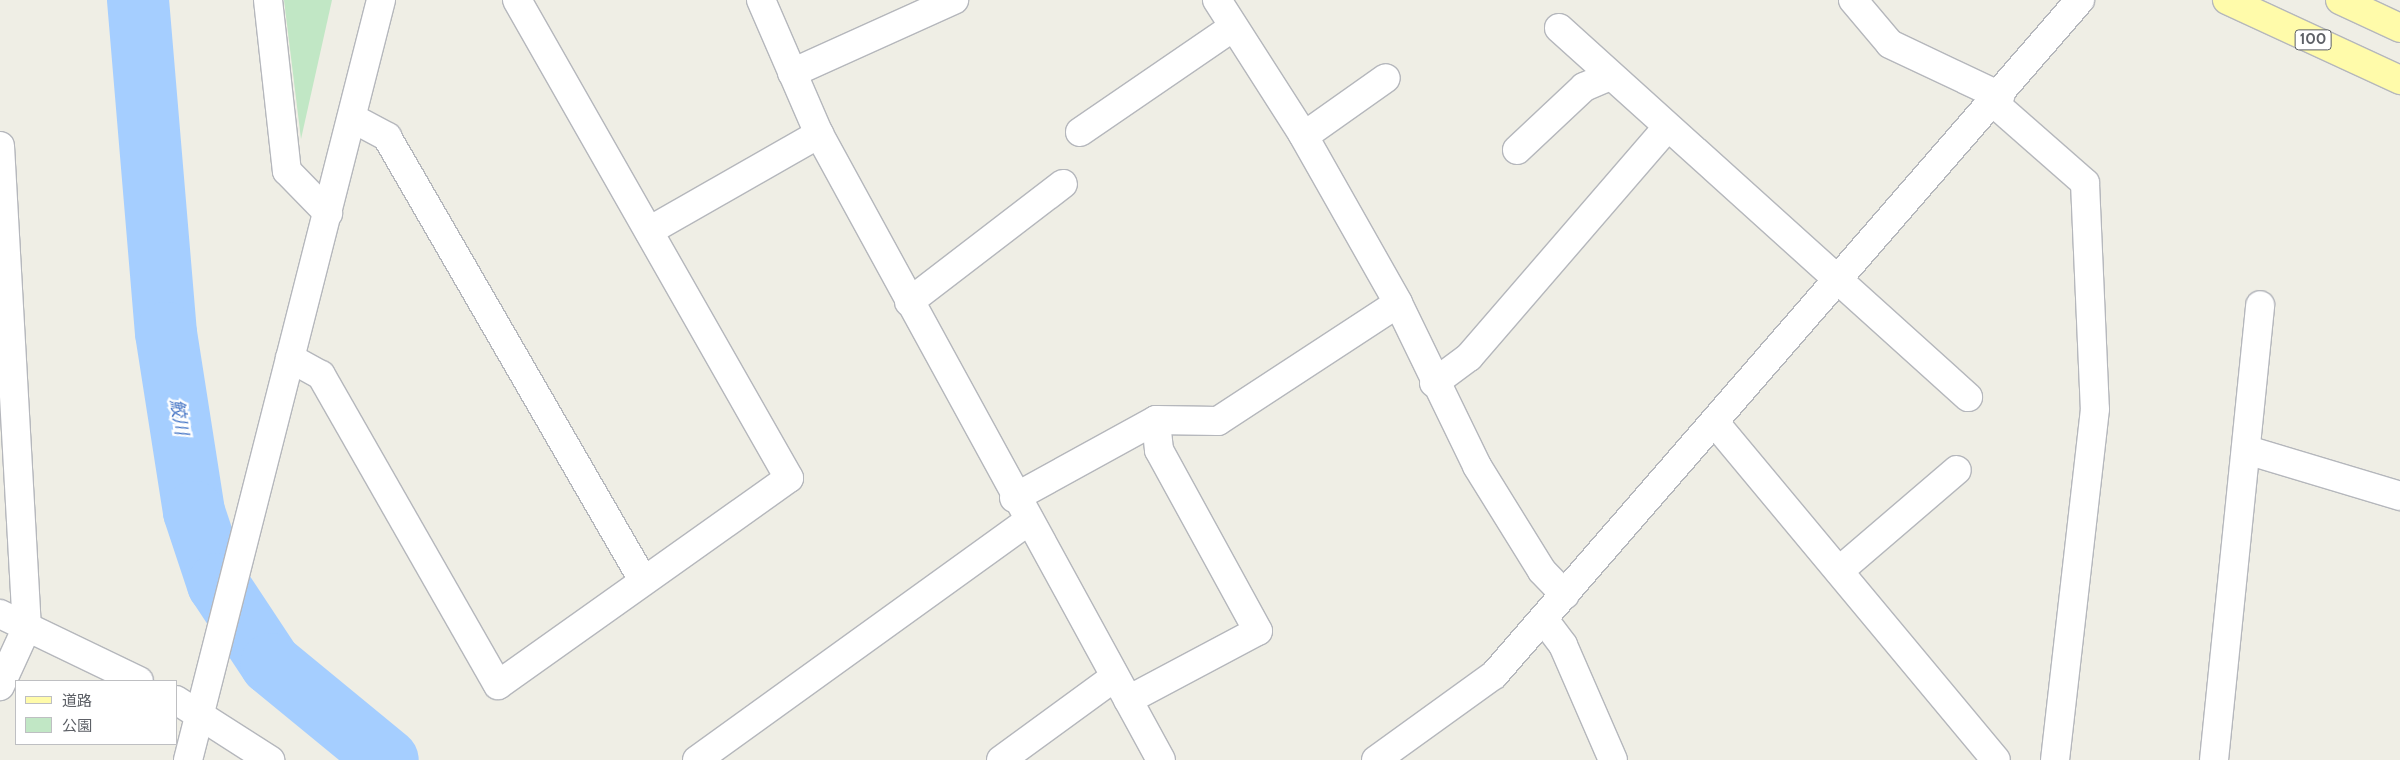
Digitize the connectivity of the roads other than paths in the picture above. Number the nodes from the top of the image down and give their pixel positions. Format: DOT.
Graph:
graph roads {
  1 [pos="268,0"];
  2 [pos="381,0"];
  3 [pos="517,0"];
  4 [pos="761,0"];
  5 [pos="954,0"];
  6 [pos="1217,0"];
  7 [pos="1853,0"];
  8 [pos="2080,0"];
  9 [pos="2227,0"];
  10 [pos="2340,0"];
  11 [pos="1232,28"];
  12 [pos="1559,28"];
  13 [pos="2400,28"];
  14 [pos="792,73"];
  15 [pos="1610,76"];
  16 [pos="1386,78"];
  17 [pos="2400,80"];
  18 [pos="1997,99"];
  19 [pos="352,118"];
  20 [pos="1667,128"];
  21 [pos="1080,132"];
  22 [pos="819,134"];
  23 [pos="1304,136"];
  24 [pos="0,146"];
  25 [pos="1518,150"];
  26 [pos="1063,184"];
  27 [pos="328,213"];
  28 [pos="649,232"];
  29 [pos="1838,282"];
  30 [pos="909,302"];
  31 [pos="1398,303"];
  32 [pos="2260,305"];
  33 [pos="290,358"];
  34 [pos="1434,383"];
  35 [pos="1968,397"];
  36 [pos="1156,420"];
  37 [pos="1716,424"];
  38 [pos="2247,450"];
  39 [pos="1957,470"];
  40 [pos="2400,496"];
  41 [pos="1014,498"];
  42 [pos="1027,522"];
  43 [pos="1839,571"];
  44 [pos="643,580"];
  45 [pos="1565,595"];
  46 [pos="0,614"];
  47 [pos="1545,620"];
  48 [pos="27,627"];
  49 [pos="137,680"];
  50 [pos="0,686"];
  51 [pos="1121,689"];
  52 [pos="178,701"];
  53 [pos="200,711"];
  54 [pos="188,760"];
  55 [pos="270,760"];
  56 [pos="697,760"];
  57 [pos="1000,760"];
  58 [pos="1161,760"];
  59 [pos="1376,760"];
  60 [pos="1612,760"];
  61 [pos="1996,760"];
  62 [pos="2056,760"];
  63 [pos="2214,760"];
  1 -- 27 [label="street"];
  2 -- 19 [label="street"];
  3 -- 28 [label="street"];
  4 -- 14 [label="street"];
  5 -- 14 [label="street"];
  6 -- 11 [label="street"];
  7 -- 18 [label="street"];
  8 -- 18 [label="street"];
  9 -- 17 [label="main road, 100"];
  10 -- 13 [label="main road"];
  11 -- 21 [label="street"];
  11 -- 23 [label="street"];
  12 -- 15 [label="street"];
  14 -- 22 [label="street"];
  15 -- 20 [label="street"];
  15 -- 25 [label="street"];
  16 -- 23 [label="street"];
  18 -- 29 [label="street"];
  18 -- 62 [label="street"];
  19 -- 27 [label="street"];
  19 -- 44 [label="street"];
  20 -- 29 [label="street"];
  20 -- 34 [label="street"];
  22 -- 28 [label="street"];
  22 -- 30 [label="street"];
  23 -- 31 [label="street"];
  24 -- 48 [label="street"];
  26 -- 30 [label="street"];
  27 -- 33 [label="street"];
  28 -- 44 [label="street"];
  29 -- 35 [label="street"];
  29 -- 37 [label="street"];
  30 -- 41 [label="street"];
  31 -- 34 [label="street"];
  31 -- 36 [label="street"];
  32 -- 38 [label="street"];
  33 -- 44 [label="street"];
  33 -- 53 [label="street"];
  34 -- 45 [label="street"];
  36 -- 41 [label="street"];
  36 -- 51 [label="street"];
  37 -- 43 [label="street"];
  37 -- 45 [label="street"];
  38 -- 40 [label="street"];
  38 -- 63 [label="street"];
  39 -- 43 [label="street"];
  41 -- 42 [label="street"];
  42 -- 51 [label="street"];
  42 -- 56 [label="street"];
  43 -- 61 [label="street"];
  45 -- 47 [label="street"];
  46 -- 48 [label="street"];
  47 -- 59 [label="street"];
  47 -- 60 [label="street"];
  48 -- 49 [label="street"];
  48 -- 50 [label="street"];
  51 -- 57 [label="street"];
  51 -- 58 [label="street"];
  52 -- 53 [label="street"];
  53 -- 54 [label="street"];
  53 -- 55 [label="street"];
}
